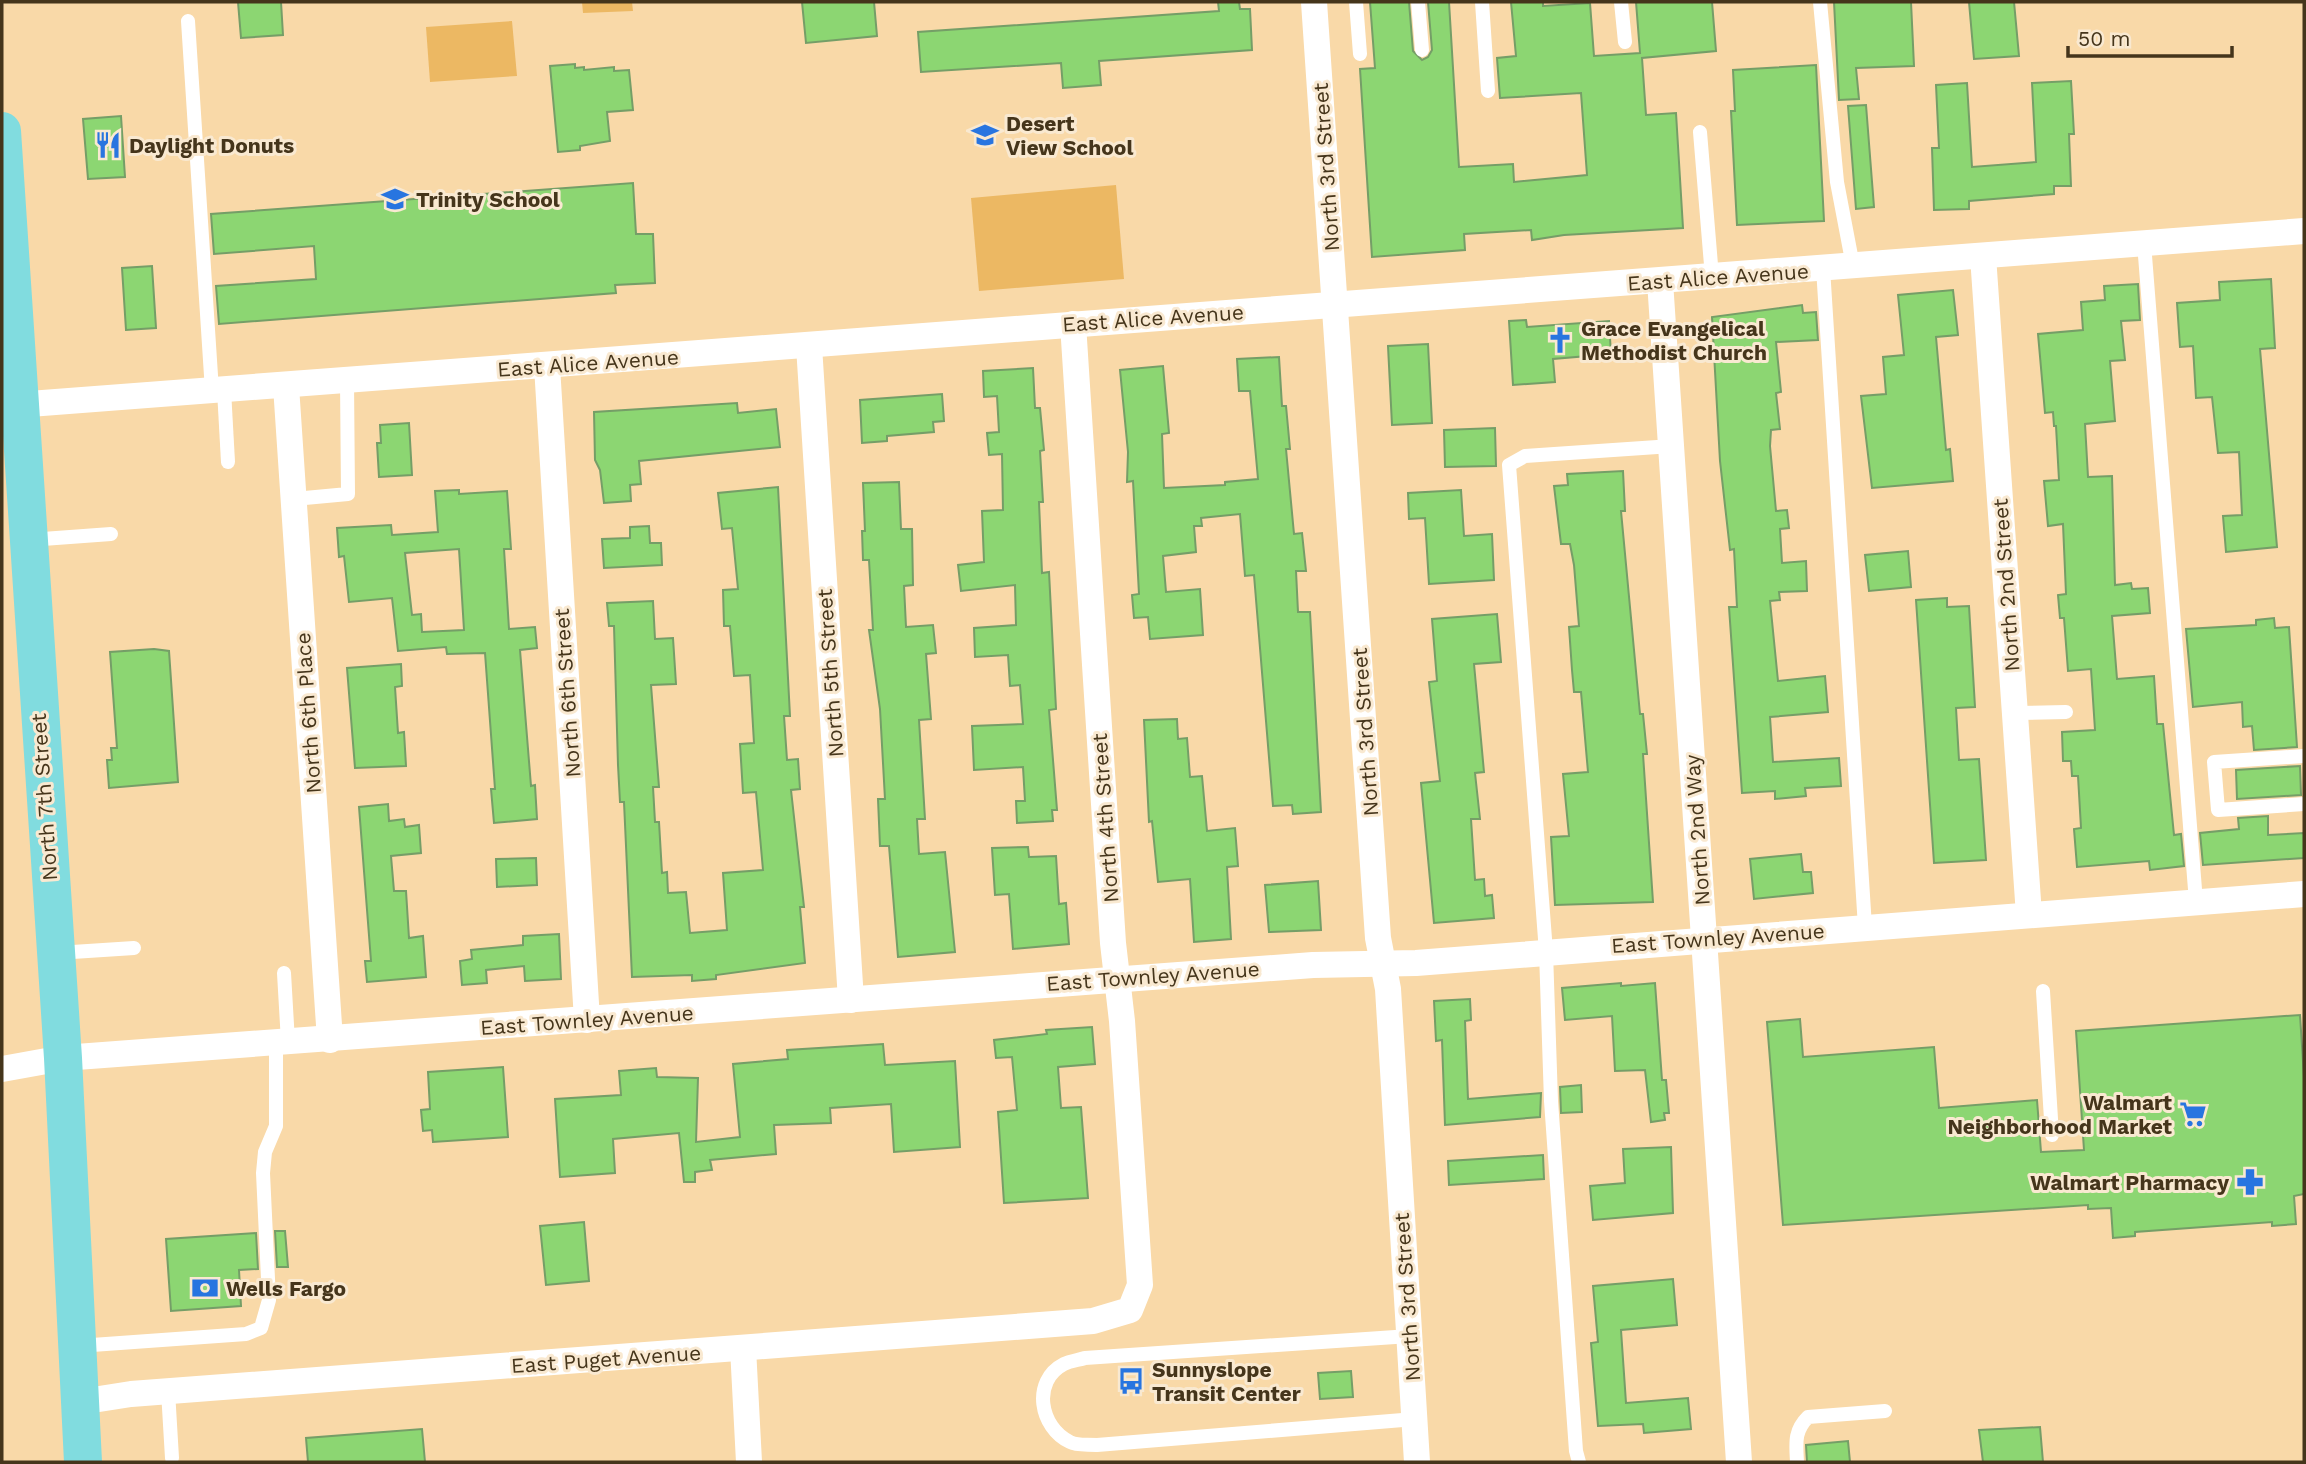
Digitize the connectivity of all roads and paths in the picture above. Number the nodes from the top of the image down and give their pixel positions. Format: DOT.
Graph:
graph roads {
  1 [pos="1314,2"];
  2 [pos="1356,2"];
  3 [pos="1418,2"];
  4 [pos="1482,2"];
  5 [pos="1620,2"];
  6 [pos="1820,2"];
  7 [pos="188,21"];
  8 [pos="1625,42"];
  9 [pos="1422,50"];
  10 [pos="1360,54"];
  11 [pos="1488,91"];
  12 [pos="2,131"];
  13 [pos="1700,132"];
  14 [pos="2304,231"];
  15 [pos="2144,243"];
  16 [pos="1983,256"];
  17 [pos="1853,266"];
  18 [pos="1823,268"];
  19 [pos="1712,277"];
  20 [pos="1660,281"];
  21 [pos="1336,304"];
  22 [pos="1073,324"];
  23 [pos="810,346"];
  24 [pos="547,366"];
  25 [pos="346,382"];
  26 [pos="286,386"];
  27 [pos="218,391"];
  28 [pos="10,405"];
  29 [pos="1672,446"];
  30 [pos="228,462"];
  31 [pos="293,499"];
  32 [pos="111,534"];
  33 [pos="28,540"];
  34 [pos="2066,712"];
  35 [pos="2015,713"];
  36 [pos="2304,756"];
  37 [pos="2304,804"];
  38 [pos="2304,894"];
  39 [pos="2196,902"];
  40 [pos="2029,915"];
  41 [pos="1865,927"];
  42 [pos="1704,939"];
  43 [pos="134,948"];
  44 [pos="1546,952"];
  45 [pos="55,953"];
  46 [pos="1383,962"];
  47 [pos="284,973"];
  48 [pos="1117,979"];
  49 [pos="2043,991"];
  50 [pos="851,1000"];
  51 [pos="587,1020"];
  52 [pos="330,1040"];
  53 [pos="282,1042"];
  54 [pos="63,1058"];
  55 [pos="2,1069"];
  56 [pos="2052,1135"];
  57 [pos="1130,1310"];
  58 [pos="1410,1336"];
  59 [pos="76,1346"];
  60 [pos="743,1348"];
  61 [pos="168,1391"];
  62 [pos="80,1402"];
  63 [pos="1885,1411"];
  64 [pos="1415,1419"];
  65 [pos="172,1458"];
  66 [pos="83,1462"];
  67 [pos="749,1462"];
  68 [pos="1417,1462"];
  69 [pos="1579,1462"];
  70 [pos="1739,1462"];
  71 [pos="1797,1462"];
  1 -- 21 [label="street, North 3rd Street"];
  2 -- 10 [label="lane"];
  3 -- 9 [label="lane"];
  4 -- 11 [label="lane"];
  5 -- 8 [label="lane"];
  6 -- 17 [label="lane"];
  7 -- 27 [label="lane"];
  12 -- 28 [label="main road, North 7th Street"];
  13 -- 19 [label="lane"];
  14 -- 15 [label="street, East Alice Avenue"];
  15 -- 16 [label="street, East Alice Avenue"];
  15 -- 39 [label="lane"];
  16 -- 17 [label="street, East Alice Avenue"];
  16 -- 35 [label="street, North 2nd Street"];
  17 -- 18 [label="street, East Alice Avenue"];
  18 -- 19 [label="street, East Alice Avenue"];
  18 -- 41 [label="lane"];
  19 -- 20 [label="street, East Alice Avenue"];
  20 -- 21 [label="street, East Alice Avenue"];
  20 -- 29 [label="street, North 2nd Way"];
  21 -- 22 [label="street, East Alice Avenue"];
  21 -- 46 [label="street, North 3rd Street"];
  22 -- 23 [label="street, East Alice Avenue"];
  22 -- 48 [label="street, North 4th Street"];
  23 -- 24 [label="street, East Alice Avenue"];
  23 -- 50 [label="street, North 5th Street"];
  24 -- 25 [label="street, East Alice Avenue"];
  24 -- 51 [label="street, North 6th Street"];
  25 -- 26 [label="street, East Alice Avenue"];
  25 -- 31 [label="lane"];
  26 -- 27 [label="street, East Alice Avenue"];
  26 -- 31 [label="street, North 6th Place"];
  27 -- 28 [label="street, East Alice Avenue"];
  27 -- 30 [label="lane"];
  28 -- 33 [label="main road, North 7th Street"];
  29 -- 42 [label="street, North 2nd Way"];
  29 -- 44 [label="lane"];
  31 -- 52 [label="street, North 6th Place"];
  32 -- 33 [label="lane"];
  33 -- 45 [label="main road, North 7th Street"];
  34 -- 35 [label="lane"];
  35 -- 40 [label="street, North 2nd Street"];
  36 -- 37 [label="lane"];
  38 -- 39 [label="street, East Townley Avenue"];
  39 -- 40 [label="street, East Townley Avenue"];
  40 -- 41 [label="street, East Townley Avenue"];
  41 -- 42 [label="street, East Townley Avenue"];
  42 -- 44 [label="street, East Townley Avenue"];
  42 -- 70 [label="street, North 2nd Way"];
  43 -- 45 [label="lane"];
  44 -- 46 [label="street, East Townley Avenue"];
  44 -- 69 [label="lane"];
  45 -- 54 [label="main road, North 7th Street"];
  46 -- 48 [label="street, East Townley Avenue"];
  46 -- 58 [label="street, North 3rd Street"];
  47 -- 53 [label="lane"];
  48 -- 50 [label="street, East Townley Avenue"];
  48 -- 57 [label="street, North 4th Street"];
  49 -- 56 [label="lane"];
  50 -- 51 [label="street, East Townley Avenue"];
  51 -- 52 [label="street, East Townley Avenue"];
  52 -- 53 [label="street, East Townley Avenue"];
  53 -- 54 [label="street, East Townley Avenue"];
  53 -- 59 [label="lane"];
  54 -- 55 [label="street, East Townley Avenue"];
  54 -- 59 [label="main road, North 7th Street"];
  57 -- 60 [label="street, East Puget Avenue"];
  58 -- 64 [label="street, North 3rd Street"];
  58 -- 64 [label="lane"];
  59 -- 62 [label="main road, North 7th Street"];
  60 -- 61 [label="street, East Puget Avenue"];
  60 -- 67 [label="street"];
  61 -- 62 [label="street, East Puget Avenue"];
  61 -- 65 [label="lane"];
  62 -- 66 [label="main road, North 7th Street"];
  63 -- 71 [label="lane"];
  64 -- 68 [label="street, North 3rd Street"];
}
